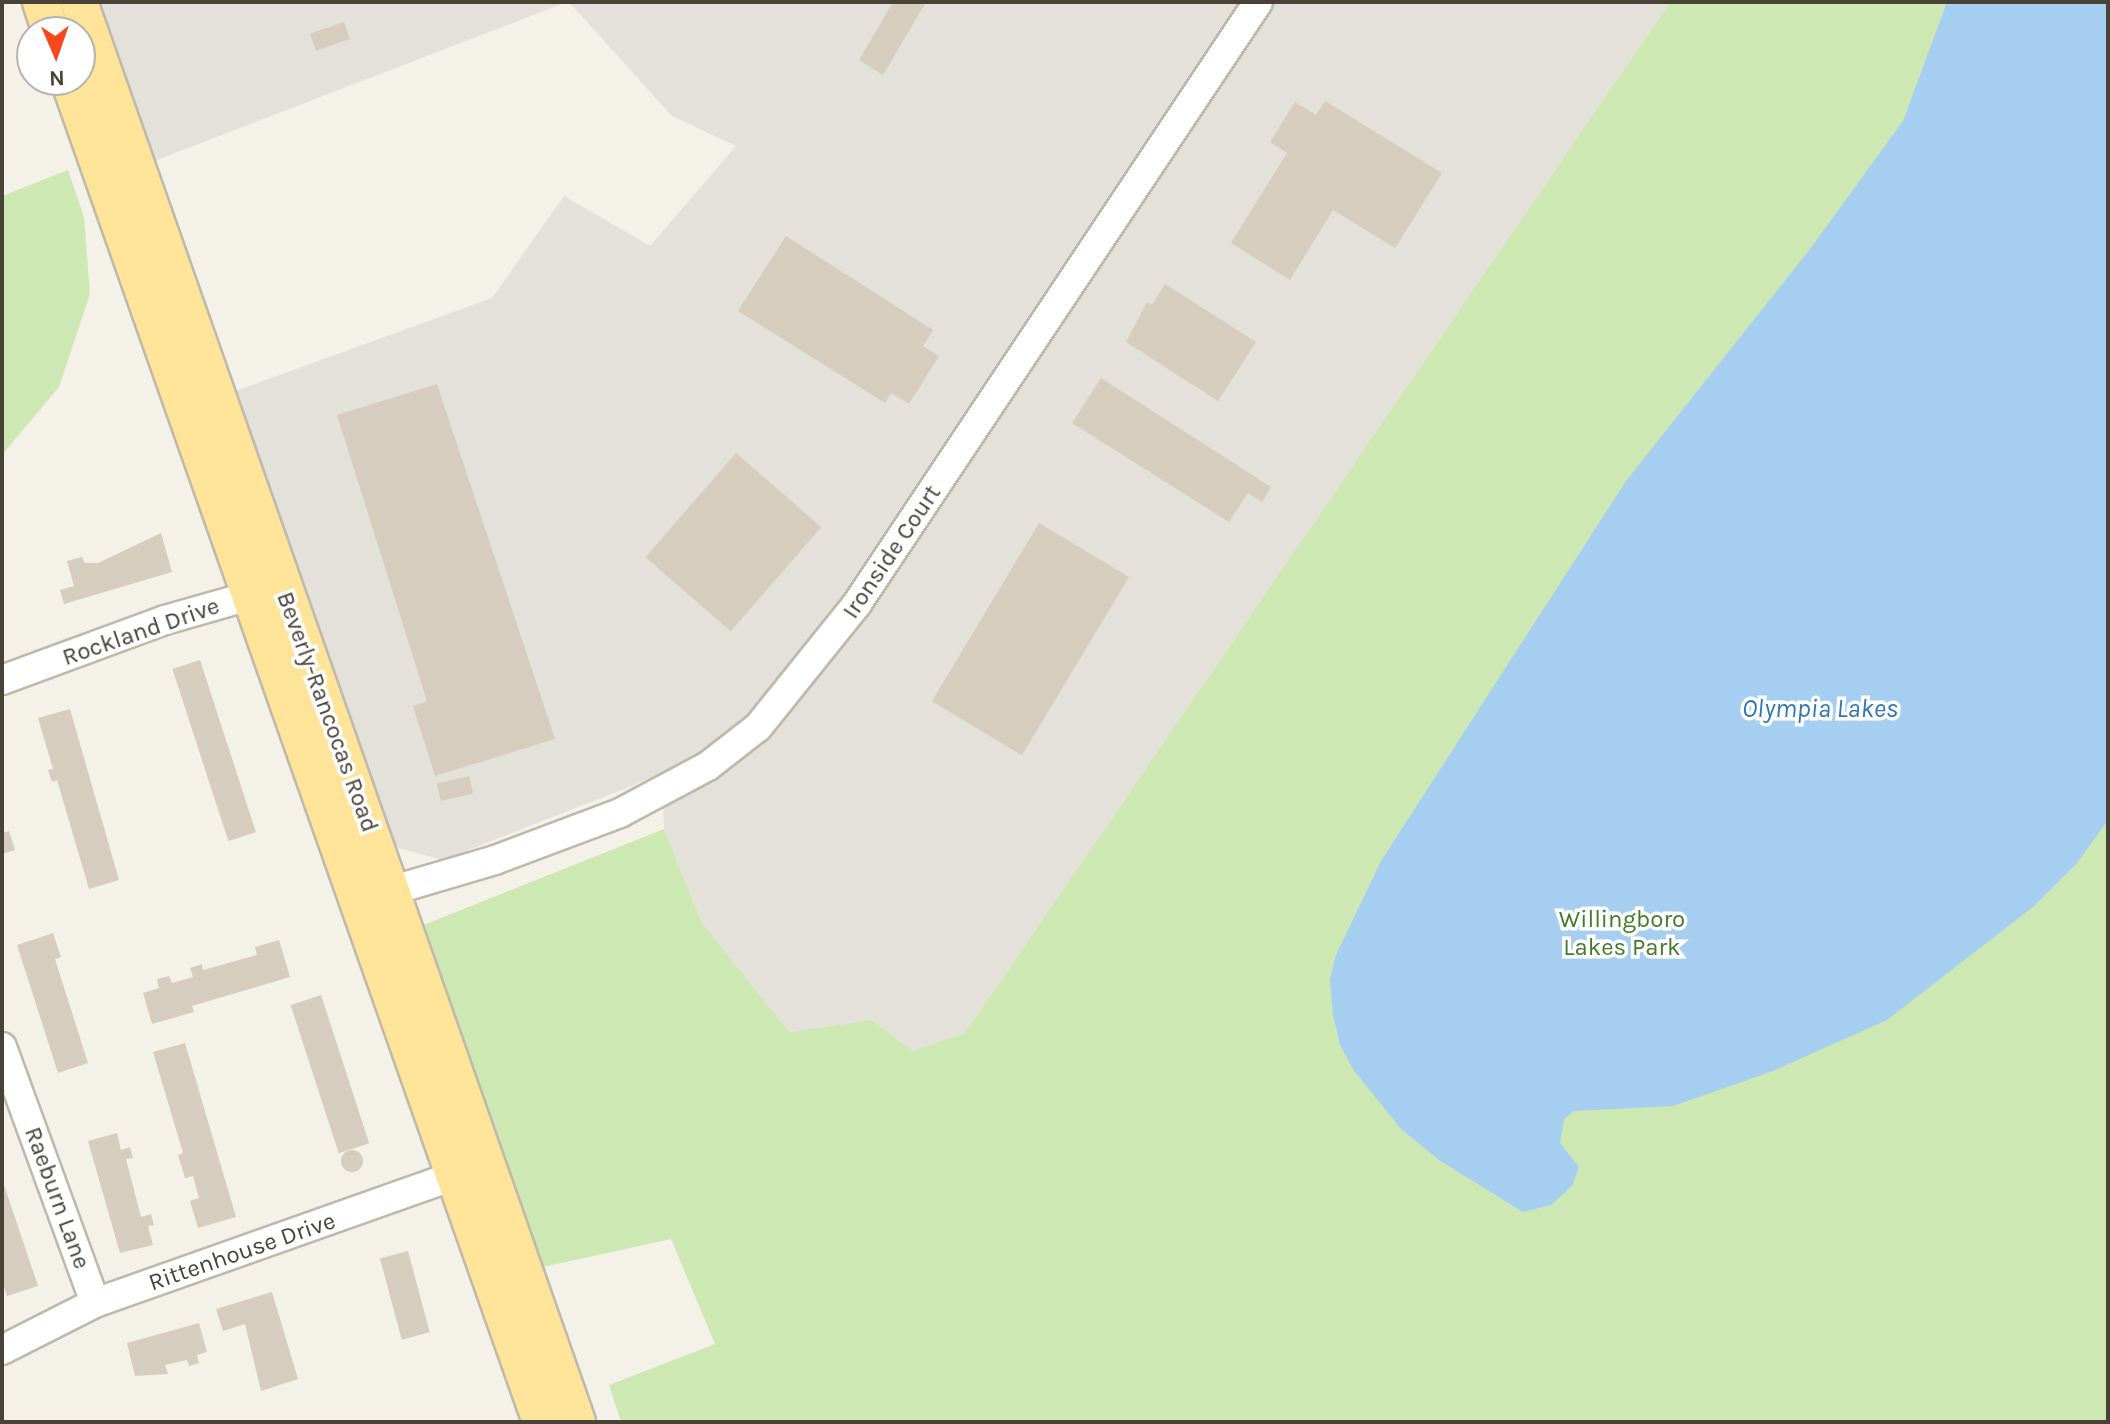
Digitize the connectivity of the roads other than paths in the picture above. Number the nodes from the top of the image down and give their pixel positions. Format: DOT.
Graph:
graph roads {
  1 [pos="79,2"];
  2 [pos="1258,2"];
  3 [pos="75,96"];
  4 [pos="266,591"];
  5 [pos="2,680"];
  6 [pos="373,896"];
  7 [pos="2,1047"];
  8 [pos="470,1171"];
  9 [pos="95,1303"];
  10 [pos="2,1350"];
  11 [pos="541,1422"];
  12 [pos="577,1422"];
  1 -- 4 [label="main road, Beverly-Rancocas Road"];
  2 -- 6 [label="street, Ironside Court"];
  3 -- 4 [label="main road, Beverly-Rancocas Road"];
  4 -- 5 [label="street, Rockland Drive"];
  4 -- 6 [label="main road, Beverly-Rancocas Road"];
  6 -- 8 [label="main road, Beverly-Rancocas Road"];
  7 -- 9 [label="street, Raeburn Lane"];
  8 -- 9 [label="street, Rittenhouse Drive"];
  8 -- 11 [label="main road, Beverly-Rancocas Road"];
  8 -- 12 [label="main road, Beverly-Rancocas Road"];
  9 -- 10 [label="street, Rittenhouse Drive"];
}
